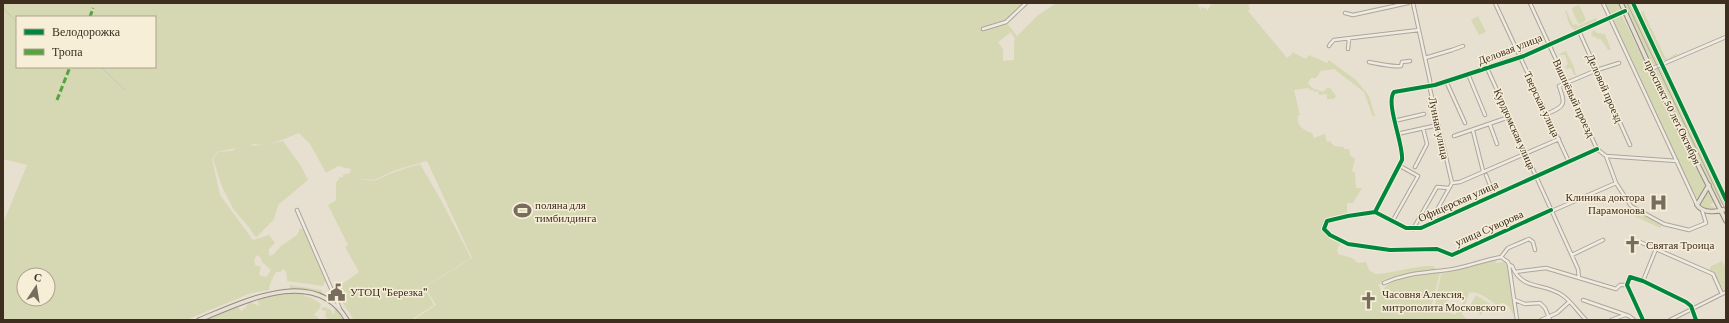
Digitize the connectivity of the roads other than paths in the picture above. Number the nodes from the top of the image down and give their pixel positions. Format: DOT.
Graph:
graph roads {
  1 [pos="1026,3"];
  2 [pos="1408,3"];
  3 [pos="1413,3"];
  4 [pos="1495,3"];
  5 [pos="1530,3"];
  6 [pos="1603,3"];
  7 [pos="1621,3"];
  8 [pos="1633,3"];
  9 [pos="1625,11"];
  10 [pos="1345,12"];
  11 [pos="1610,17"];
  12 [pos="983,29"];
  13 [pos="1419,30"];
  14 [pos="1580,31"];
  15 [pos="1726,37"];
  16 [pos="1349,39"];
  17 [pos="1549,44"];
  18 [pos="1329,46"];
  19 [pos="1463,46"];
  20 [pos="1348,49"];
  21 [pos="1520,57"];
  22 [pos="1425,58"];
  23 [pos="1410,61"];
  24 [pos="1368,62"];
  25 [pos="1619,63"];
  26 [pos="1662,63"];
  27 [pos="1487,68"];
  28 [pos="1650,68"];
  29 [pos="1597,70"];
  30 [pos="1468,74"];
  31 [pos="1446,81"];
  32 [pos="1568,82"];
  33 [pos="1430,85"];
  34 [pos="1424,114"];
  35 [pos="1547,114"];
  36 [pos="1485,116"];
  37 [pos="1509,117"];
  38 [pos="1394,121"];
  39 [pos="1466,123"];
  40 [pos="1438,125"];
  41 [pos="1490,125"];
  42 [pos="1423,128"];
  43 [pos="1473,131"];
  44 [pos="1397,134"];
  45 [pos="1454,136"];
  46 [pos="1559,139"];
  47 [pos="1497,144"];
  48 [pos="1630,145"];
  49 [pos="1597,149"];
  50 [pos="1526,153"];
  51 [pos="1606,156"];
  52 [pos="1677,161"];
  53 [pos="1569,162"];
  54 [pos="1400,166"];
  55 [pos="1415,167"];
  56 [pos="1483,171"];
  57 [pos="1486,175"];
  58 [pos="1536,177"];
  59 [pos="1452,183"];
  60 [pos="1616,184"];
  61 [pos="1709,185"];
  62 [pos="1448,188"];
  63 [pos="1494,195"];
  64 [pos="1726,200"];
  65 [pos="1697,205"];
  66 [pos="1726,209"];
  67 [pos="297,210"];
  68 [pos="1552,210"];
  69 [pos="1702,210"];
  70 [pos="1722,211"];
  71 [pos="1375,212"];
  72 [pos="1435,221"];
  73 [pos="1726,221"];
  74 [pos="1392,222"];
  75 [pos="1413,229"];
  76 [pos="1603,240"];
  77 [pos="1640,242"];
  78 [pos="1656,249"];
  79 [pos="1535,250"];
  80 [pos="1572,255"];
  81 [pos="1502,257"];
  82 [pos="1509,265"];
  83 [pos="1515,272"];
  84 [pos="1579,278"];
  85 [pos="1643,281"];
  86 [pos="1384,283"];
  87 [pos="1627,285"];
  88 [pos="1726,292"];
  89 [pos="1722,294"];
  90 [pos="1515,300"];
  91 [pos="1583,300"];
  92 [pos="1568,302"];
  93 [pos="1692,308"];
  94 [pos="340,309"];
  95 [pos="1626,315"];
  96 [pos="1549,316"];
  97 [pos="199,320"];
  98 [pos="347,320"];
  99 [pos="1517,320"];
  100 [pos="1541,320"];
  101 [pos="1550,320"];
  102 [pos="1586,320"];
  103 [pos="1611,320"];
  104 [pos="1634,320"];
  105 [pos="1643,320"];
  106 [pos="1670,320"];
  107 [pos="1696,320"];
  1 -- 12 [label="street"];
  2 -- 10 [label="street"];
  3 -- 13 [label="street, Лунная улица"];
  4 -- 21 [label="street, Тверская улица"];
  5 -- 17 [label="street, Вишнёвый проезд"];
  6 -- 11 [label="street"];
  7 -- 9 [label="main road, проспект 50 лет Октября"];
  8 -- 26 [label="street"];
  9 -- 11 [label="street, Деловая улица"];
  9 -- 28 [label="main road, проспект 50 лет Октября"];
  11 -- 14 [label="street, Деловая улица"];
  11 -- 52 [label="street"];
  13 -- 16 [label="street"];
  13 -- 22 [label="street, Лунная улица"];
  14 -- 17 [label="street, Деловая улица"];
  14 -- 29 [label="street, Деловой проезд"];
  15 -- 26 [label="street"];
  16 -- 18 [label="street"];
  16 -- 20 [label="street"];
  17 -- 21 [label="street, Деловая улица"];
  17 -- 32 [label="street, Вишнёвый проезд"];
  19 -- 22 [label="street"];
  21 -- 27 [label="street, Деловая улица"];
  21 -- 35 [label="street, Тверская улица"];
  22 -- 33 [label="street, Лунная улица"];
  23 -- 24 [label="street"];
  25 -- 29 [label="street"];
  26 -- 28 [label="street"];
  26 -- 64 [label="street"];
  27 -- 30 [label="street, Деловая улица"];
  27 -- 37 [label="street, Курдюмская улица"];
  28 -- 61 [label="main road, проспект 50 лет Октября"];
  29 -- 32 [label="street"];
  29 -- 48 [label="street, Деловой проезд"];
  30 -- 31 [label="street, Деловая улица"];
  30 -- 36 [label="street"];
  31 -- 33 [label="street, Деловая улица"];
  31 -- 39 [label="street"];
  32 -- 35 [label="street"];
  32 -- 49 [label="street, Вишнёвый проезд"];
  33 -- 38 [label="street, Деловая улица"];
  33 -- 40 [label="street, Лунная улица"];
  34 -- 38 [label="street"];
  35 -- 46 [label="street, Тверская улица"];
  37 -- 41 [label="street"];
  37 -- 50 [label="street, Курдюмская улица"];
  38 -- 44 [label="street"];
  40 -- 42 [label="street"];
  40 -- 59 [label="street, Лунная улица"];
  41 -- 43 [label="street"];
  41 -- 47 [label="street"];
  42 -- 44 [label="street"];
  42 -- 55 [label="street"];
  43 -- 45 [label="street"];
  43 -- 56 [label="street"];
  44 -- 54 [label="street"];
  46 -- 50 [label="street"];
  46 -- 53 [label="street, Тверская улица"];
  49 -- 51 [label="street"];
  49 -- 53 [label="street, Офицерская улица"];
  50 -- 56 [label="street"];
  50 -- 58 [label="street, Курдюмская улица"];
  51 -- 52 [label="street"];
  51 -- 60 [label="street"];
  52 -- 65 [label="street"];
  53 -- 58 [label="street, Офицерская улица"];
  54 -- 71 [label="street"];
  54 -- 74 [label="street"];
  56 -- 59 [label="street"];
  57 -- 63 [label="street"];
  58 -- 63 [label="street, Офицерская улица"];
  58 -- 68 [label="street, Курдюмская улица"];
  59 -- 62 [label="street"];
  60 -- 68 [label="street, улица Суворова"];
  60 -- 69 [label="street"];
  61 -- 65 [label="main road"];
  61 -- 70 [label="main road, проспект 50 лет Октября"];
  62 -- 72 [label="street"];
  62 -- 75 [label="street"];
  63 -- 72 [label="street, Офицерская улица"];
  65 -- 69 [label="main road"];
  66 -- 70 [label="main road"];
  67 -- 94 [label="street"];
  68 -- 71 [label="street, улица Суворова"];
  68 -- 80 [label="street, Курдюмская улица"];
  69 -- 70 [label="main road"];
  70 -- 73 [label="main road, проспект 50 лет Октября"];
  71 -- 74 [label="street, Офицерская улица"];
  72 -- 75 [label="street, Офицерская улица"];
  74 -- 75 [label="street, Офицерская улица"];
  76 -- 80 [label="street"];
  77 -- 78 [label="street"];
  78 -- 85 [label="street"];
  78 -- 89 [label="street"];
  79 -- 81 [label="street"];
  80 -- 84 [label="street, Курдюмская улица"];
  81 -- 82 [label="street"];
  81 -- 86 [label="street"];
  82 -- 83 [label="street"];
  82 -- 90 [label="street"];
  83 -- 84 [label="street"];
  83 -- 92 [label="street"];
  84 -- 87 [label="street"];
  85 -- 87 [label="street"];
  85 -- 93 [label="street"];
  87 -- 105 [label="street"];
  88 -- 89 [label="street"];
  89 -- 93 [label="street"];
  90 -- 96 [label="street"];
  90 -- 99 [label="street"];
  91 -- 95 [label="street"];
  92 -- 96 [label="street"];
  92 -- 102 [label="street"];
  93 -- 106 [label="street"];
  93 -- 107 [label="street"];
  94 -- 97 [label="main road"];
  94 -- 98 [label="main road"];
  95 -- 103 [label="street"];
  95 -- 104 [label="street"];
  96 -- 100 [label="street"];
  96 -- 101 [label="street"];
}
